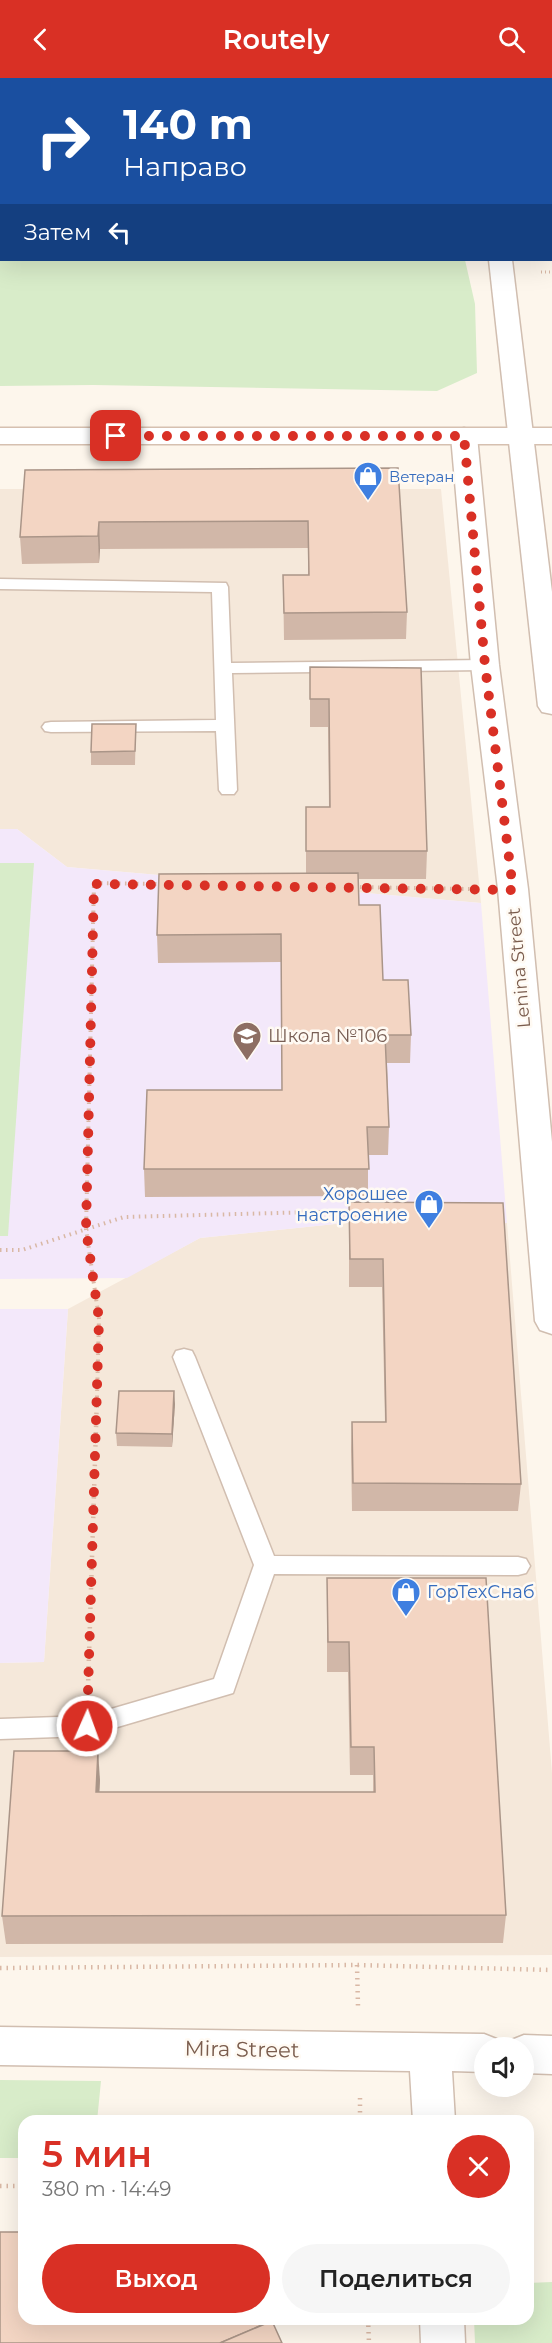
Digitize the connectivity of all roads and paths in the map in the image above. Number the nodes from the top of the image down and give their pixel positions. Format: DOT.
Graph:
graph roads {
  1 [pos="500,261"];
  2 [pos="0,436"];
  3 [pos="464,436"];
  4 [pos="520,436"];
  5 [pos="552,436"];
  6 [pos="0,584"];
  7 [pos="485,665"];
  8 [pos="224,668"];
  9 [pos="552,706"];
  10 [pos="225,725"];
  11 [pos="51,727"];
  12 [pos="228,790"];
  13 [pos="166,884"];
  14 [pos="345,887"];
  15 [pos="513,890"];
  16 [pos="362,1211"];
  17 [pos="86,1229"];
  18 [pos="0,1250"];
  19 [pos="552,1322"];
  20 [pos="184,1357"];
  21 [pos="266,1565"];
  22 [pos="518,1566"];
  23 [pos="87,1726"];
  24 [pos="0,1729"];
  25 [pos="0,1968"];
  26 [pos="552,1970"];
  27 [pos="0,2046"];
  28 [pos="430,2052"];
  29 [pos="474,2053"];
  30 [pos="534,2055"];
  31 [pos="552,2055"];
  32 [pos="434,2115"];
  33 [pos="0,2186"];
  34 [pos="18,2186"];
  35 [pos="368,2325"];
  36 [pos="442,2325"];
  37 [pos="369,2343"];
  38 [pos="443,2343"];
  1 -- 4 [label="street"];
  2 -- 3 [label="street"];
  3 -- 4 [label="street"];
  3 -- 7 [label="street, Lenina Street"];
  4 -- 5 [label="street"];
  4 -- 9 [label="street"];
  6 -- 8 [label="lane"];
  7 -- 8 [label="lane"];
  7 -- 15 [label="street, Lenina Street"];
  8 -- 10 [label="lane"];
  10 -- 11 [label="lane"];
  10 -- 12 [label="lane"];
  13 -- 17 [label="path"];
  14 -- 15 [label="path"];
  15 -- 19 [label="street, Lenina Street"];
  16 -- 17 [label="path"];
  17 -- 18 [label="path"];
  17 -- 23 [label="path"];
  20 -- 21 [label="lane"];
  21 -- 22 [label="lane"];
  21 -- 23 [label="lane"];
  23 -- 24 [label="lane"];
  25 -- 26 [label="path"];
  27 -- 28 [label="street, Mira Street"];
  28 -- 29 [label="street, Mira Street"];
  28 -- 32 [label="street"];
  30 -- 31 [label="street"];
  33 -- 34 [label="path"];
  35 -- 37 [label="path"];
  36 -- 38 [label="street"];
}
